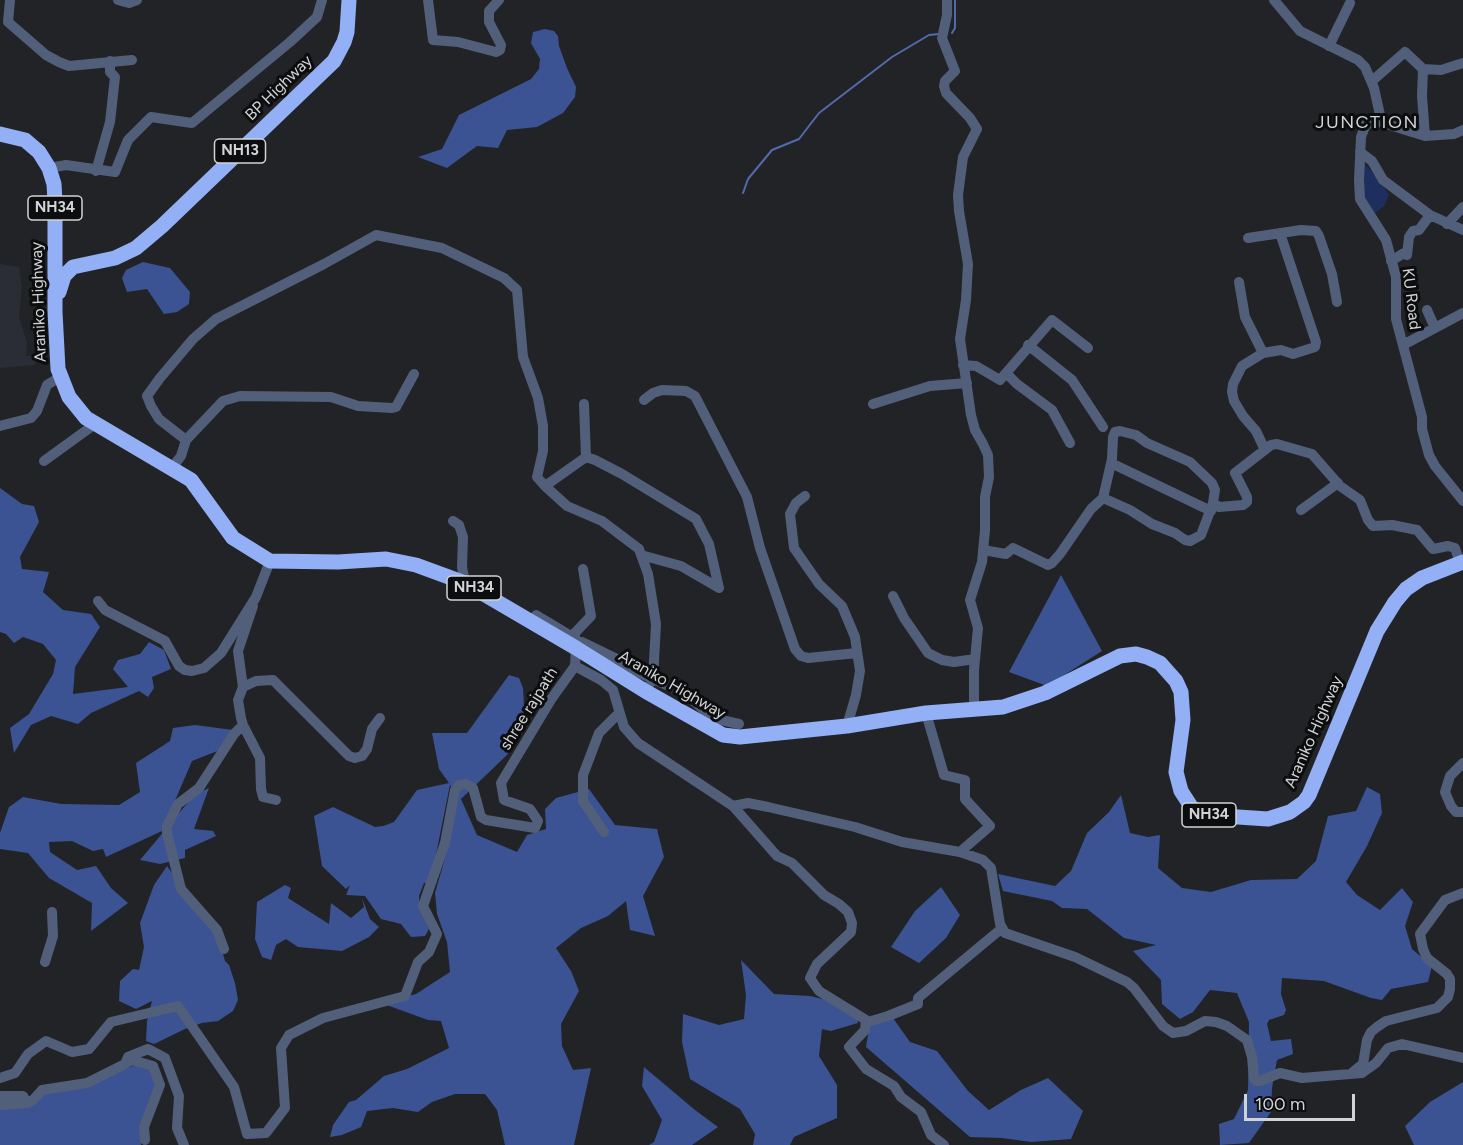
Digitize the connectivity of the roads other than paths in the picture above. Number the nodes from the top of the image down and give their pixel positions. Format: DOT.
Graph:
graph roads {
  1 [pos="10,0"];
  2 [pos="118,0"];
  3 [pos="137,0"];
  4 [pos="320,0"];
  5 [pos="349,0"];
  6 [pos="428,0"];
  7 [pos="499,0"];
  8 [pos="947,0"];
  9 [pos="1274,0"];
  10 [pos="1350,3"];
  11 [pos="1329,46"];
  12 [pos="132,60"];
  13 [pos="110,61"];
  14 [pos="1463,63"];
  15 [pos="1423,69"];
  16 [pos="1372,81"];
  17 [pos="1380,122"];
  18 [pos="1463,130"];
  19 [pos="107,132"];
  20 [pos="0,134"];
  21 [pos="1425,136"];
  22 [pos="128,140"];
  23 [pos="1360,152"];
  24 [pos="49,168"];
  25 [pos="96,171"];
  26 [pos="1463,207"];
  27 [pos="1430,215"];
  28 [pos="1447,224"];
  29 [pos="1463,230"];
  30 [pos="1280,233"];
  31 [pos="55,237"];
  32 [pos="1248,238"];
  33 [pos="1391,261"];
  34 [pos="87,263"];
  35 [pos="1239,282"];
  36 [pos="1337,302"];
  37 [pos="1427,310"];
  38 [pos="55,312"];
  39 [pos="1463,314"];
  40 [pos="1435,328"];
  41 [pos="1028,345"];
  42 [pos="1403,345"];
  43 [pos="1088,348"];
  44 [pos="1263,353"];
  45 [pos="963,365"];
  46 [pos="1006,373"];
  47 [pos="414,374"];
  48 [pos="60,377"];
  49 [pos="967,383"];
  50 [pos="644,400"];
  51 [pos="584,404"];
  52 [pos="873,404"];
  53 [pos="95,424"];
  54 [pos="0,426"];
  55 [pos="1103,427"];
  56 [pos="186,440"];
  57 [pos="1070,443"];
  58 [pos="1265,450"];
  59 [pos="586,457"];
  60 [pos="44,460"];
  61 [pos="1111,463"];
  62 [pos="171,469"];
  63 [pos="1338,483"];
  64 [pos="545,486"];
  65 [pos="806,496"];
  66 [pos="1102,498"];
  67 [pos="1463,501"];
  68 [pos="1212,507"];
  69 [pos="1301,510"];
  70 [pos="453,521"];
  71 [pos="983,550"];
  72 [pos="641,555"];
  73 [pos="270,561"];
  74 [pos="1461,562"];
  75 [pos="583,569"];
  76 [pos="465,583"];
  77 [pos="893,596"];
  78 [pos="256,597"];
  79 [pos="98,602"];
  80 [pos="536,615"];
  81 [pos="576,642"];
  82 [pos="857,653"];
  83 [pos="975,658"];
  84 [pos="575,666"];
  85 [pos="649,685"];
  86 [pos="243,687"];
  87 [pos="974,710"];
  88 [pos="619,713"];
  89 [pos="926,713"];
  90 [pos="380,718"];
  91 [pos="739,724"];
  92 [pos="243,725"];
  93 [pos="847,726"];
  94 [pos="1463,763"];
  95 [pos="276,800"];
  96 [pos="733,806"];
  97 [pos="1463,812"];
  98 [pos="604,831"];
  99 [pos="960,852"];
  100 [pos="1463,893"];
  101 [pos="52,912"];
  102 [pos="1001,929"];
  103 [pos="224,949"];
  104 [pos="45,962"];
  105 [pos="866,1020"];
  106 [pos="1463,1058"];
  107 [pos="125,1064"];
  108 [pos="1348,1074"];
  109 [pos="0,1078"];
  110 [pos="0,1096"];
  111 [pos="27,1103"];
  112 [pos="0,1105"];
  113 [pos="145,1140"];
  114 [pos="184,1145"];
  115 [pos="944,1145"];
  1 -- 13 [label="street"];
  2 -- 3 [label="street"];
  4 -- 22 [label="street"];
  5 -- 34 [label="highway, BP Highway / NH13"];
  6 -- 7 [label="street"];
  8 -- 45 [label="street"];
  9 -- 11 [label="street"];
  10 -- 11 [label="street"];
  11 -- 16 [label="street"];
  12 -- 13 [label="street"];
  13 -- 19 [label="street"];
  14 -- 15 [label="street"];
  15 -- 16 [label="street"];
  15 -- 21 [label="street"];
  16 -- 17 [label="street"];
  17 -- 21 [label="street"];
  17 -- 23 [label="street, KU Road"];
  18 -- 21 [label="street"];
  19 -- 22 [label="street"];
  19 -- 25 [label="street"];
  20 -- 24 [label="highway, Araniko Highway / NH34"];
  22 -- 25 [label="street"];
  23 -- 27 [label="street"];
  23 -- 33 [label="street, KU Road"];
  24 -- 25 [label="street"];
  24 -- 31 [label="highway, Araniko Highway / NH34"];
  26 -- 28 [label="street"];
  27 -- 28 [label="street"];
  27 -- 33 [label="street"];
  28 -- 29 [label="street"];
  30 -- 32 [label="street"];
  30 -- 36 [label="street"];
  30 -- 44 [label="street"];
  31 -- 34 [label="highway"];
  31 -- 38 [label="highway, Araniko Highway / NH34"];
  33 -- 42 [label="street, KU Road"];
  34 -- 38 [label="highway, BP Highway / NH13"];
  35 -- 44 [label="street"];
  37 -- 40 [label="street"];
  38 -- 48 [label="highway, Araniko Highway / NH34"];
  39 -- 40 [label="street"];
  40 -- 42 [label="street"];
  41 -- 43 [label="street"];
  41 -- 46 [label="street"];
  41 -- 55 [label="street"];
  42 -- 67 [label="street, KU Road"];
  44 -- 58 [label="street"];
  45 -- 46 [label="street"];
  45 -- 49 [label="street"];
  46 -- 57 [label="street"];
  47 -- 56 [label="street"];
  48 -- 53 [label="highway, Araniko Highway / NH34"];
  48 -- 54 [label="street"];
  49 -- 52 [label="street"];
  49 -- 71 [label="street"];
  50 -- 82 [label="street"];
  51 -- 59 [label="street"];
  53 -- 60 [label="street"];
  53 -- 62 [label="highway, Araniko Highway / NH34"];
  56 -- 62 [label="street"];
  56 -- 64 [label="street"];
  58 -- 63 [label="street"];
  58 -- 68 [label="street"];
  59 -- 64 [label="street"];
  59 -- 72 [label="street"];
  61 -- 66 [label="street"];
  61 -- 68 [label="street"];
  61 -- 68 [label="street"];
  62 -- 73 [label="highway, Araniko Highway / NH34"];
  63 -- 69 [label="street"];
  63 -- 74 [label="street"];
  64 -- 72 [label="street"];
  65 -- 82 [label="street"];
  66 -- 68 [label="street"];
  66 -- 71 [label="street"];
  70 -- 76 [label="street"];
  71 -- 83 [label="street"];
  72 -- 85 [label="street"];
  73 -- 76 [label="highway, Araniko Highway / NH34"];
  73 -- 78 [label="street"];
  74 -- 87 [label="highway, Araniko Highway / NH34"];
  75 -- 81 [label="street"];
  76 -- 81 [label="highway, Araniko Highway / NH34"];
  77 -- 83 [label="street"];
  78 -- 79 [label="street"];
  78 -- 86 [label="street"];
  80 -- 81 [label="street"];
  81 -- 84 [label="street, shree rajpath"];
  81 -- 85 [label="highway, Araniko Highway / NH34"];
  82 -- 93 [label="street"];
  83 -- 87 [label="street"];
  84 -- 88 [label="street"];
  84 -- 109 [label="street, shree rajpath"];
  85 -- 91 [label="street"];
  85 -- 93 [label="highway, Araniko Highway / NH34"];
  86 -- 90 [label="street"];
  86 -- 92 [label="street"];
  87 -- 89 [label="highway, Araniko Highway / NH34"];
  88 -- 96 [label="street"];
  88 -- 98 [label="street"];
  89 -- 93 [label="highway, Araniko Highway / NH34"];
  89 -- 99 [label="street"];
  92 -- 95 [label="street"];
  92 -- 103 [label="street"];
  94 -- 97 [label="street"];
  96 -- 99 [label="street"];
  96 -- 105 [label="street"];
  99 -- 102 [label="street"];
  100 -- 108 [label="street"];
  101 -- 104 [label="street"];
  102 -- 105 [label="street"];
  102 -- 108 [label="street"];
  105 -- 115 [label="street"];
  106 -- 108 [label="street"];
  107 -- 111 [label="street"];
  107 -- 113 [label="street"];
  107 -- 114 [label="street"];
  110 -- 111 [label="street"];
  111 -- 112 [label="street"];
}
